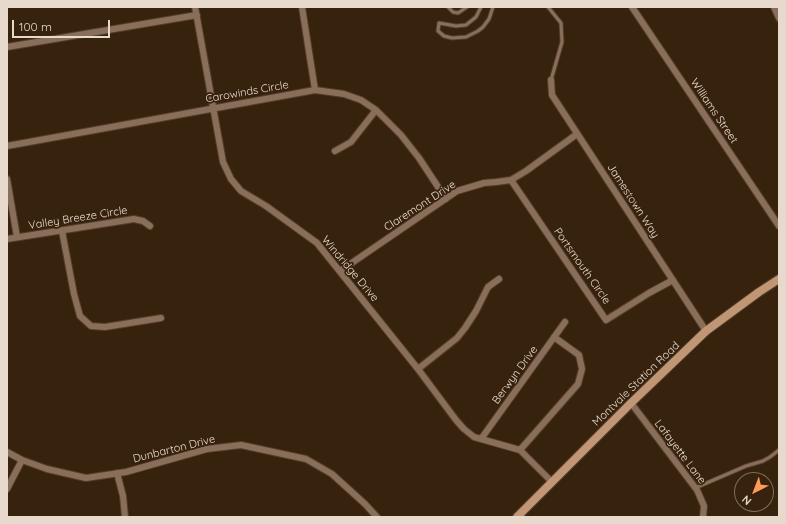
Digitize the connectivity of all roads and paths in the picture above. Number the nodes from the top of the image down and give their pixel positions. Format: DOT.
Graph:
graph roads {
  1 [pos="196,7"];
  2 [pos="302,7"];
  3 [pos="448,7"];
  4 [pos="467,7"];
  5 [pos="481,7"];
  6 [pos="493,7"];
  7 [pos="548,7"];
  8 [pos="632,7"];
  9 [pos="774,7"];
  10 [pos="197,15"];
  11 [pos="779,18"];
  12 [pos="7,47"];
  13 [pos="551,80"];
  14 [pos="314,90"];
  15 [pos="214,108"];
  16 [pos="376,110"];
  17 [pos="577,134"];
  18 [pos="7,146"];
  19 [pos="335,151"];
  20 [pos="7,179"];
  21 [pos="511,180"];
  22 [pos="446,199"];
  23 [pos="150,226"];
  24 [pos="779,226"];
  25 [pos="62,231"];
  26 [pos="17,237"];
  27 [pos="7,239"];
  28 [pos="340,271"];
  29 [pos="499,279"];
  30 [pos="779,279"];
  31 [pos="673,280"];
  32 [pos="161,318"];
  33 [pos="565,322"];
  34 [pos="706,331"];
  35 [pos="554,337"];
  36 [pos="418,369"];
  37 [pos="631,403"];
  38 [pos="481,439"];
  39 [pos="520,450"];
  40 [pos="779,450"];
  41 [pos="7,452"];
  42 [pos="22,460"];
  43 [pos="117,473"];
  44 [pos="552,482"];
  45 [pos="695,488"];
  46 [pos="7,489"];
  47 [pos="125,517"];
  48 [pos="377,517"];
  49 [pos="517,517"];
  50 [pos="703,517"];
  1 -- 10 [label="street, Windridge Drive"];
  2 -- 14 [label="street"];
  3 -- 4 [label="lane"];
  5 -- 6 [label="lane"];
  7 -- 13 [label="lane"];
  8 -- 24 [label="street, Williams Street"];
  9 -- 11 [label="street"];
  10 -- 12 [label="street"];
  10 -- 15 [label="street, Windridge Drive"];
  13 -- 17 [label="street, Jamestown Way"];
  14 -- 15 [label="street, Carowinds Circle"];
  14 -- 16 [label="street, Carowinds Circle"];
  15 -- 18 [label="street, Carowinds Circle"];
  15 -- 28 [label="street, Windridge Drive"];
  16 -- 19 [label="street"];
  16 -- 22 [label="street, Carowinds Circle"];
  17 -- 21 [label="street, Claremont Drive"];
  17 -- 31 [label="street, Jamestown Way"];
  20 -- 26 [label="street"];
  21 -- 22 [label="street, Claremont Drive"];
  21 -- 31 [label="street, Portsmouth Circle"];
  22 -- 28 [label="street, Claremont Drive"];
  23 -- 25 [label="street, Valley Breeze Circle"];
  25 -- 26 [label="street, Valley Breeze Circle"];
  25 -- 32 [label="street"];
  26 -- 27 [label="street, Valley Breeze Circle"];
  28 -- 36 [label="street, Windridge Drive"];
  29 -- 36 [label="street"];
  30 -- 34 [label="street, Montvale Station Road"];
  31 -- 34 [label="street, Jamestown Way"];
  33 -- 35 [label="street, Berwyn Drive"];
  34 -- 37 [label="street, Montvale Station Road"];
  35 -- 38 [label="street, Berwyn Drive"];
  35 -- 39 [label="street"];
  36 -- 38 [label="street, Windridge Drive"];
  37 -- 44 [label="street, Montvale Station Road"];
  37 -- 45 [label="street, Lafayette Lane"];
  38 -- 39 [label="street, Windridge Drive"];
  39 -- 44 [label="street, Windridge Drive"];
  40 -- 45 [label="lane"];
  41 -- 42 [label="street, Dunbarton Drive"];
  42 -- 43 [label="street, Dunbarton Drive"];
  42 -- 46 [label="street"];
  43 -- 47 [label="street"];
  43 -- 48 [label="street, Dunbarton Drive"];
  44 -- 49 [label="street, Montvale Station Road"];
  45 -- 50 [label="street, Lafayette Lane"];
}
